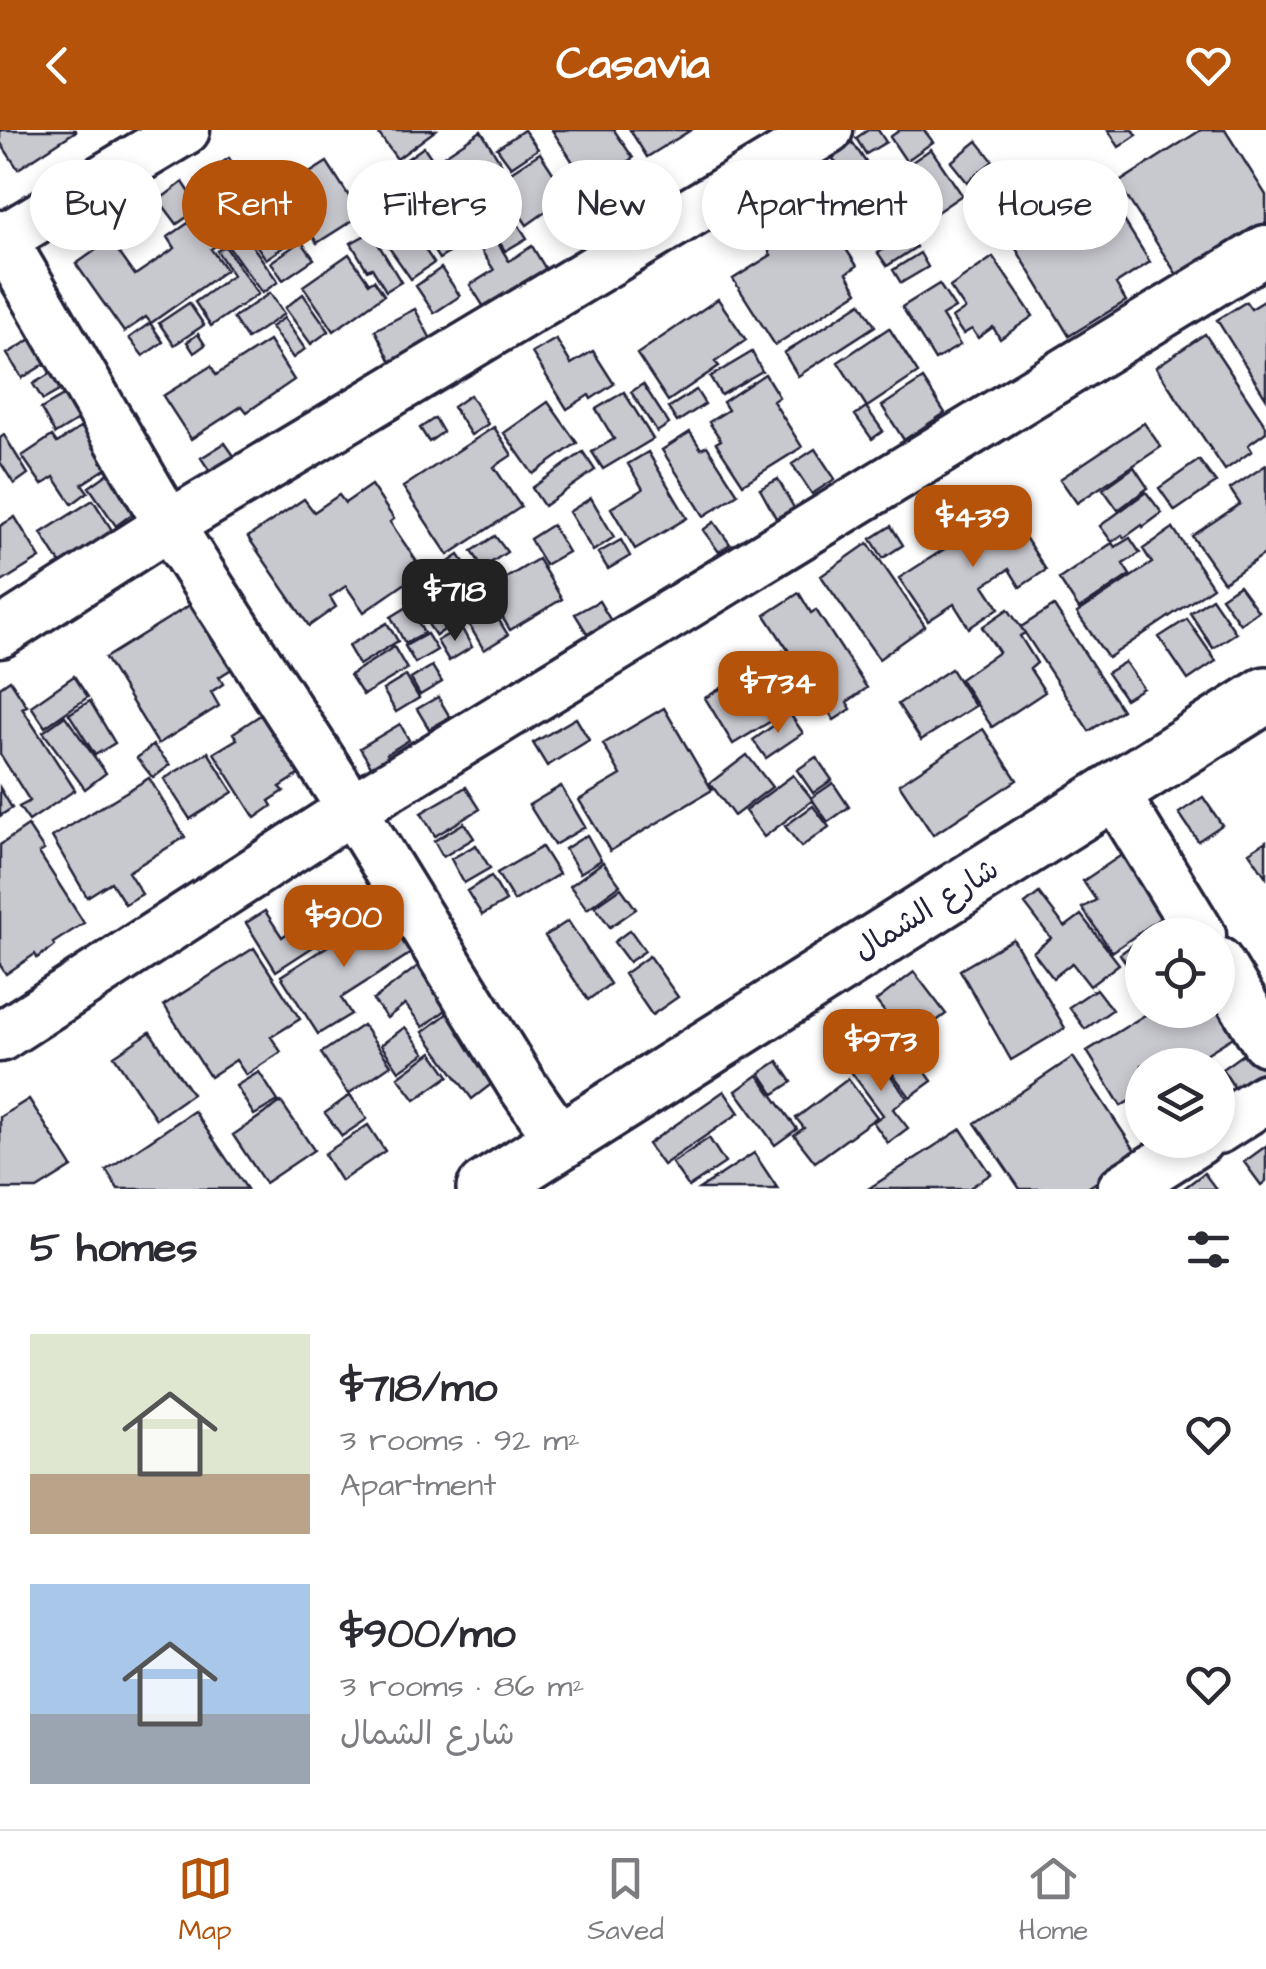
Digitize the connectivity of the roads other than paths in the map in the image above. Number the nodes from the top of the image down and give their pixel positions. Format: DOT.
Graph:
graph roads {
  1 [pos="186,130"];
  2 [pos="828,130"];
  3 [pos="1,238"];
  4 [pos="1266,250"];
  5 [pos="170,525"];
  6 [pos="0,633"];
  7 [pos="1266,695"];
  8 [pos="1113,791"];
  9 [pos="352,809"];
  10 [pos="1191,918"];
  11 [pos="1235,990"];
  12 [pos="0,1036"];
  13 [pos="1266,1041"];
  14 [pos="1266,1098"];
  15 [pos="1235,1117"];
  16 [pos="561,1141"];
  17 [pos="1171,1158"];
  18 [pos="485,1189"];
  19 [pos="1122,1189"];
  1 -- 3 [label="street"];
  2 -- 5 [label="street"];
  3 -- 5 [label="street"];
  4 -- 9 [label="street"];
  5 -- 6 [label="street"];
  5 -- 9 [label="street"];
  7 -- 8 [label="street, شارع الشمال"];
  8 -- 10 [label="street"];
  8 -- 16 [label="street, شارع الشمال"];
  9 -- 12 [label="street"];
  9 -- 16 [label="street"];
  11 -- 13 [label="street"];
  14 -- 15 [label="street"];
  16 -- 18 [label="street, شارع الشمال"];
  17 -- 19 [label="street"];
}
